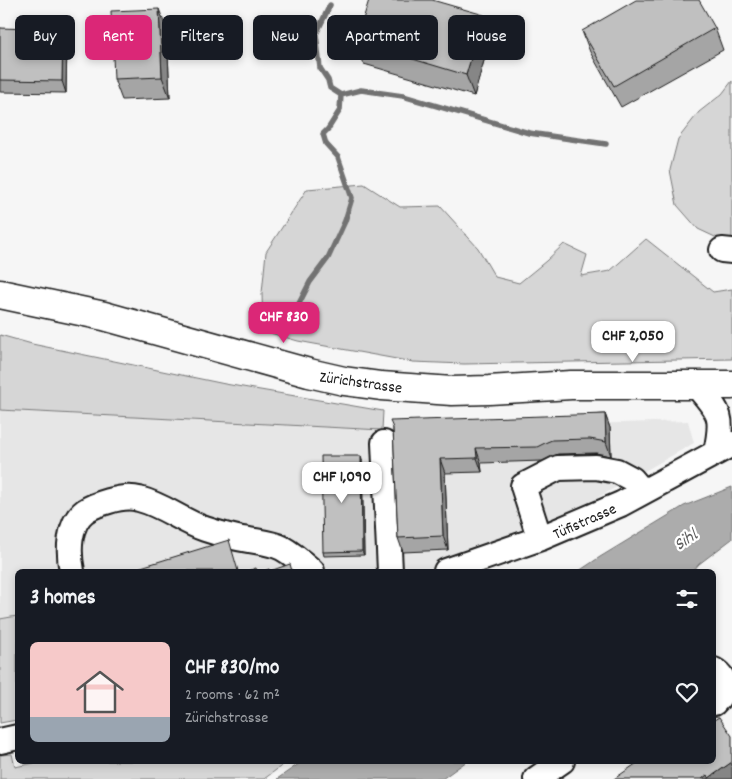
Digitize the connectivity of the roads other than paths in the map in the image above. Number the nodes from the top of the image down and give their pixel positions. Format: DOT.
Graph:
graph roads {
  1 [pos="0,294"];
  2 [pos="732,384"];
  3 [pos="696,385"];
  4 [pos="384,443"];
  5 [pos="724,448"];
  6 [pos="643,492"];
  7 [pos="541,538"];
  8 [pos="72,569"];
  9 [pos="310,569"];
  10 [pos="390,569"];
  11 [pos="452,569"];
  12 [pos="716,671"];
  13 [pos="716,702"];
  14 [pos="15,738"];
  15 [pos="0,741"];
  16 [pos="558,764"];
  17 [pos="536,779"];
  1 -- 3 [label="main road, Zürichstrasse"];
  2 -- 3 [label="main road, Zürichstrasse"];
  3 -- 5 [label="street, Tüfistrasse"];
  4 -- 10 [label="street"];
  5 -- 6 [label="street, Tüfistrasse"];
  6 -- 7 [label="street, Tüfistrasse"];
  6 -- 7 [label="street"];
  7 -- 11 [label="street, Tüfistrasse"];
  8 -- 9 [label="street"];
  12 -- 13 [label="street"];
  14 -- 15 [label="street"];
  16 -- 17 [label="street"];
}
